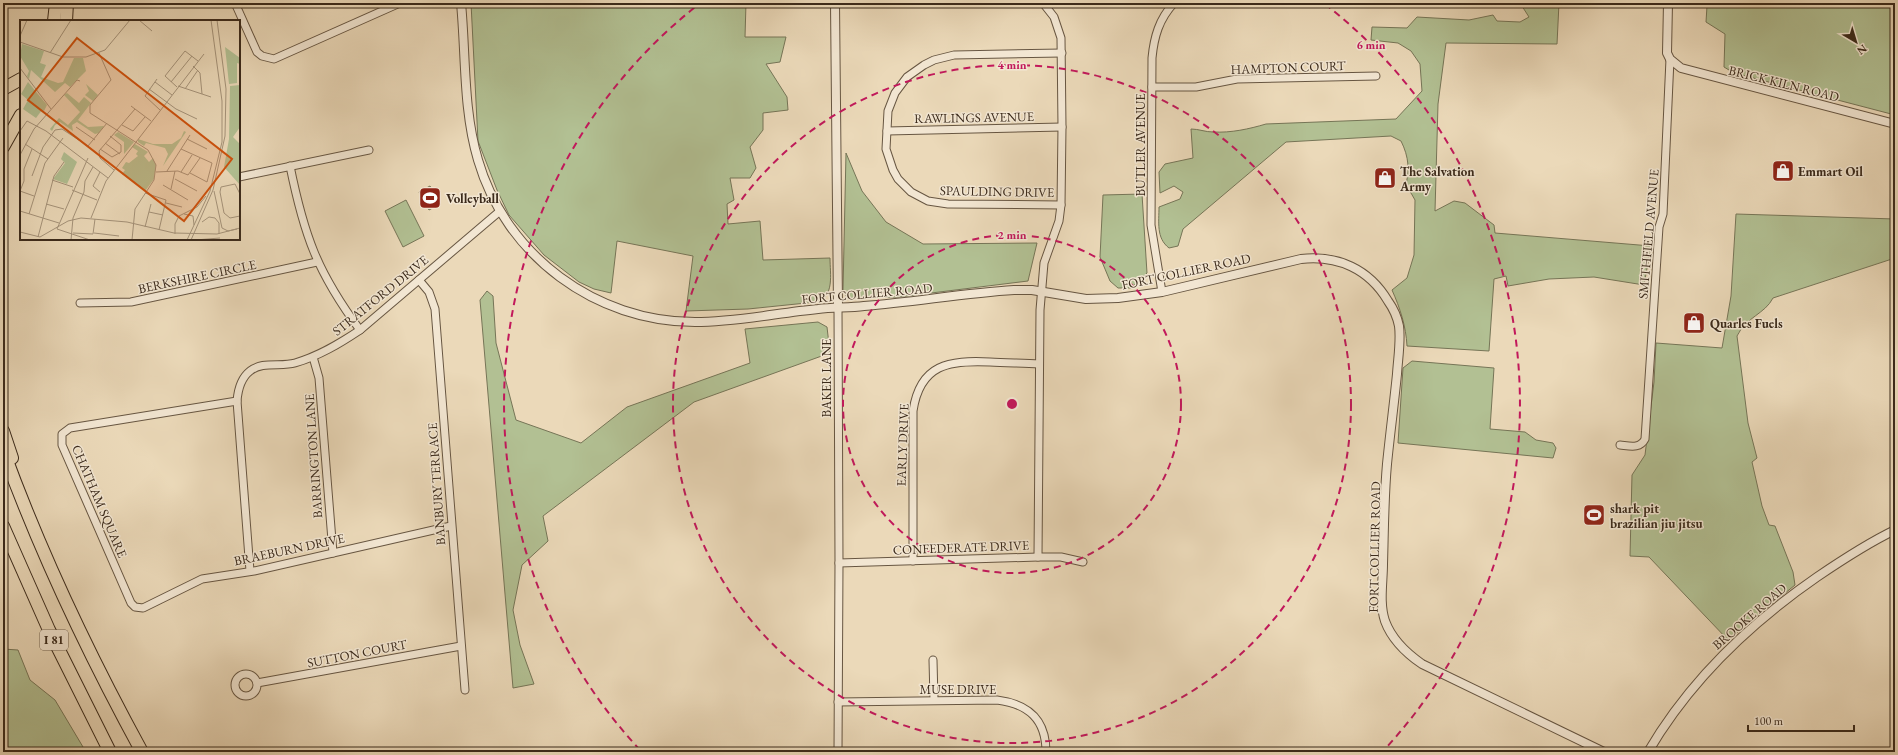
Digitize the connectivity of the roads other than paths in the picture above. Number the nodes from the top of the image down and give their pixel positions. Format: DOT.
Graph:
graph roads {
  1 [pos="56,3"];
  2 [pos="67,3"];
  3 [pos="235,3"];
  4 [pos="400,3"];
  5 [pos="461,3"];
  6 [pos="835,3"];
  7 [pos="1044,3"];
  8 [pos="1174,3"];
  9 [pos="1668,3"];
  10 [pos="54,20"];
  11 [pos="66,20"];
  12 [pos="242,26"];
  13 [pos="1062,53"];
  14 [pos="1670,59"];
  15 [pos="1376,76"];
  16 [pos="20,80"];
  17 [pos="1152,86"];
  18 [pos="3,89"];
  19 [pos="20,117"];
  20 [pos="1895,124"];
  21 [pos="1062,127"];
  22 [pos="887,131"];
  23 [pos="3,147"];
  24 [pos="369,150"];
  25 [pos="290,166"];
  26 [pos="240,177"];
  27 [pos="1062,205"];
  28 [pos="500,211"];
  29 [pos="317,262"];
  30 [pos="419,280"];
  31 [pos="1041,291"];
  32 [pos="1162,292"];
  33 [pos="80,303"];
  34 [pos="838,307"];
  35 [pos="360,330"];
  36 [pos="313,357"];
  37 [pos="1039,364"];
  38 [pos="237,400"];
  39 [pos="3,431"];
  40 [pos="1620,445"];
  41 [pos="3,450"];
  42 [pos="3,526"];
  43 [pos="451,526"];
  44 [pos="3,530"];
  45 [pos="1895,530"];
  46 [pos="333,553"];
  47 [pos="1038,557"];
  48 [pos="913,561"];
  49 [pos="1083,562"];
  50 [pos="839,563"];
  51 [pos="49,564"];
  52 [pos="250,571"];
  53 [pos="25,579"];
  54 [pos="137,608"];
  55 [pos="461,646"];
  56 [pos="933,660"];
  57 [pos="257,683"];
  58 [pos="465,690"];
  59 [pos="934,700"];
  60 [pos="838,702"];
  61 [pos="110,752"];
  62 [pos="142,752"];
  63 [pos="838,752"];
  64 [pos="1046,752"];
  65 [pos="1604,752"];
  66 [pos="1648,752"];
  1 -- 10 [label="highway"];
  2 -- 11 [label="highway"];
  3 -- 12 [label="street"];
  4 -- 12 [label="street"];
  5 -- 28 [label="street, FORT COLLIER ROAD"];
  6 -- 34 [label="street, BAKER LANE"];
  7 -- 13 [label="street"];
  8 -- 17 [label="street, BUTLER AVENUE"];
  9 -- 14 [label="street, SMITHFIELD AVENUE"];
  13 -- 21 [label="street"];
  13 -- 22 [label="street, SPAULDING DRIVE"];
  14 -- 20 [label="street, BRICK KILN ROAD"];
  14 -- 40 [label="street, SMITHFIELD AVENUE"];
  15 -- 17 [label="street, HAMPTON COURT"];
  16 -- 18 [label="highway"];
  17 -- 32 [label="street, BUTLER AVENUE"];
  19 -- 23 [label="highway"];
  21 -- 22 [label="street, RAWLINGS AVENUE"];
  21 -- 27 [label="street"];
  22 -- 27 [label="street, SPAULDING DRIVE"];
  24 -- 25 [label="street"];
  25 -- 26 [label="street"];
  25 -- 29 [label="street"];
  27 -- 31 [label="street"];
  28 -- 30 [label="street, STRATFORD DRIVE"];
  28 -- 34 [label="street, FORT COLLIER ROAD"];
  29 -- 33 [label="street, BERKSHIRE CIRCLE"];
  29 -- 35 [label="street"];
  30 -- 35 [label="street, STRATFORD DRIVE"];
  30 -- 43 [label="street, BANBURY TERRACE"];
  31 -- 32 [label="street, FORT COLLIER ROAD"];
  31 -- 34 [label="street, FORT COLLIER ROAD"];
  31 -- 37 [label="street"];
  32 -- 65 [label="street, FORT COLLIER ROAD"];
  34 -- 50 [label="street, BAKER LANE"];
  35 -- 36 [label="street, STRATFORD DRIVE"];
  36 -- 38 [label="street, STRATFORD DRIVE"];
  36 -- 46 [label="street, BARRINGTON LANE"];
  37 -- 47 [label="street"];
  37 -- 48 [label="street, EARLY DRIVE"];
  38 -- 52 [label="street, STRATFORD DRIVE"];
  38 -- 54 [label="street, CHATHAM SQUARE"];
  39 -- 51 [label="highway"];
  41 -- 51 [label="highway, I 81"];
  42 -- 53 [label="highway, I 81"];
  43 -- 46 [label="street, BRAEBURN DRIVE"];
  43 -- 55 [label="street, BANBURY TERRACE"];
  44 -- 53 [label="highway"];
  45 -- 66 [label="street, BROOKE ROAD"];
  46 -- 52 [label="street, BRAEBURN DRIVE"];
  47 -- 48 [label="street, CONFEDERATE DRIVE"];
  47 -- 49 [label="street, CONFEDERATE DRIVE"];
  48 -- 50 [label="street, CONFEDERATE DRIVE"];
  50 -- 60 [label="street, BAKER LANE"];
  51 -- 62 [label="highway, I 81"];
  52 -- 54 [label="street, BRAEBURN DRIVE"];
  53 -- 61 [label="highway, I 81"];
  55 -- 57 [label="street, SUTTON COURT"];
  55 -- 58 [label="street, BANBURY TERRACE"];
  56 -- 59 [label="street"];
  59 -- 60 [label="street, MUSE DRIVE"];
  59 -- 64 [label="street, MUSE DRIVE"];
  60 -- 63 [label="street, BAKER LANE"];
}
